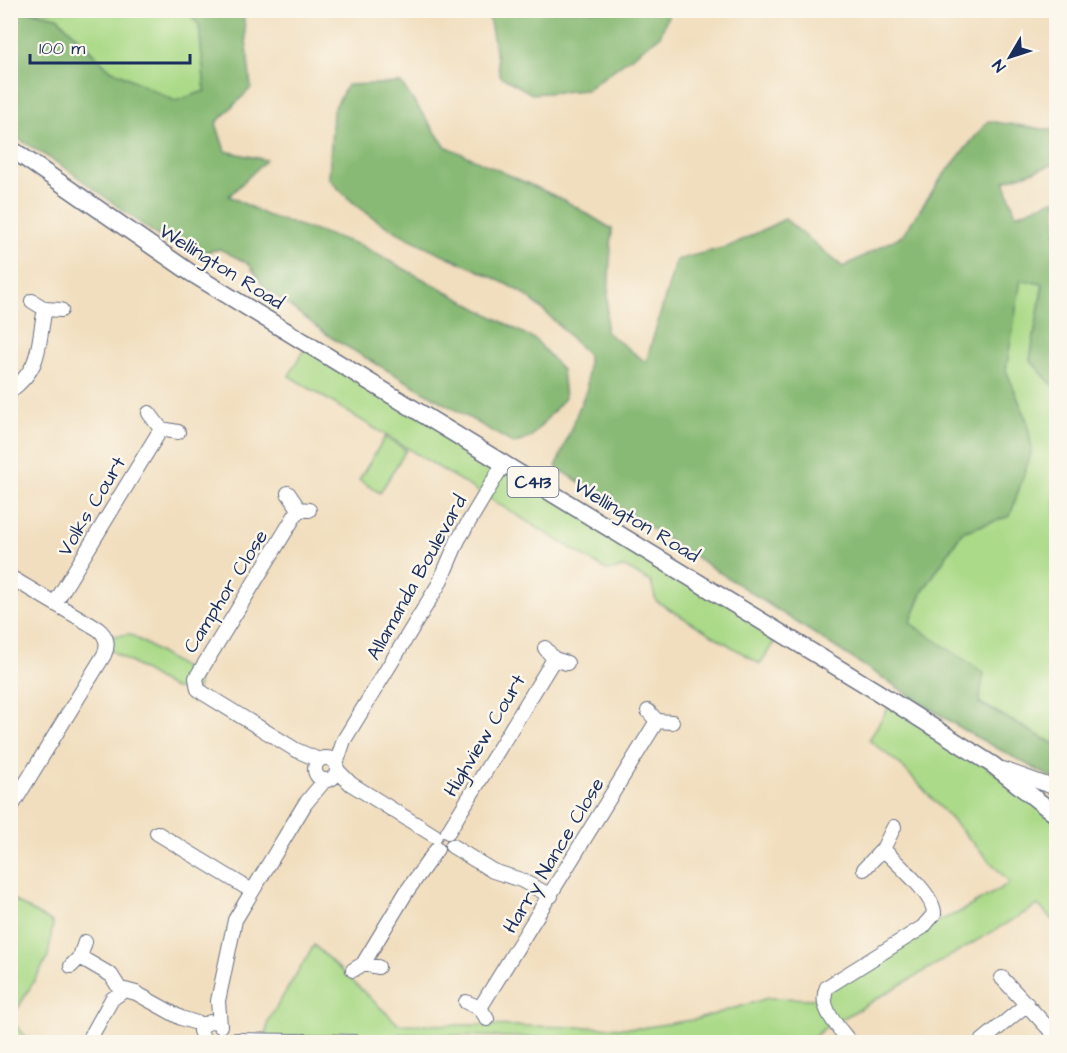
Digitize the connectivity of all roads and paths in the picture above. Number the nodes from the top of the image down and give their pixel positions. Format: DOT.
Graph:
graph roads {
  1 [pos="10,148"];
  2 [pos="33,301"];
  3 [pos="45,309"];
  4 [pos="61,310"];
  5 [pos="10,391"];
  6 [pos="149,413"];
  7 [pos="161,429"];
  8 [pos="178,432"];
  9 [pos="504,464"];
  10 [pos="288,494"];
  11 [pos="10,577"];
  12 [pos="55,603"];
  13 [pos="567,663"];
  14 [pos="672,722"];
  15 [pos="993,765"];
  16 [pos="326,769"];
  17 [pos="1056,788"];
  18 [pos="10,809"];
  19 [pos="1056,814"];
  20 [pos="894,827"];
  21 [pos="157,834"];
  22 [pos="443,840"];
  23 [pos="883,849"];
  24 [pos="864,868"];
  25 [pos="252,891"];
  26 [pos="551,896"];
  27 [pos="85,942"];
  28 [pos="378,967"];
  29 [pos="1002,978"];
  30 [pos="121,991"];
  31 [pos="466,1002"];
  32 [pos="1027,1004"];
  33 [pos="1051,1031"];
  34 [pos="210,1035"];
  35 [pos="88,1042"];
  36 [pos="355,1042"];
  37 [pos="850,1042"];
  38 [pos="981,1042"];
  1 -- 9 [label="main road, Wellington Road / C413"];
  2 -- 3 [label="street"];
  3 -- 4 [label="street"];
  3 -- 5 [label="street"];
  6 -- 7 [label="street"];
  7 -- 8 [label="street"];
  7 -- 12 [label="street, Volks Court"];
  9 -- 15 [label="main road, Wellington Road / C413"];
  9 -- 16 [label="street, Allamanda Boulevard"];
  10 -- 16 [label="street, Camphor Close"];
  11 -- 12 [label="street"];
  12 -- 18 [label="street"];
  13 -- 22 [label="street, Highview Court"];
  14 -- 26 [label="street, Harry Nance Close"];
  15 -- 17 [label="street"];
  15 -- 19 [label="main road, Wellington Road / C413"];
  16 -- 22 [label="street, Camphor Close"];
  16 -- 25 [label="street, Allamanda Boulevard"];
  20 -- 23 [label="street"];
  21 -- 25 [label="street"];
  22 -- 26 [label="street, Camphor Close"];
  22 -- 28 [label="street, Highview Court"];
  23 -- 24 [label="street"];
  23 -- 37 [label="street"];
  25 -- 34 [label="street, Allamanda Boulevard"];
  26 -- 31 [label="street, Harry Nance Close"];
  27 -- 30 [label="street"];
  29 -- 32 [label="street"];
  30 -- 34 [label="street"];
  30 -- 35 [label="street"];
  32 -- 33 [label="street"];
  32 -- 38 [label="street"];
  34 -- 36 [label="street"];
}
